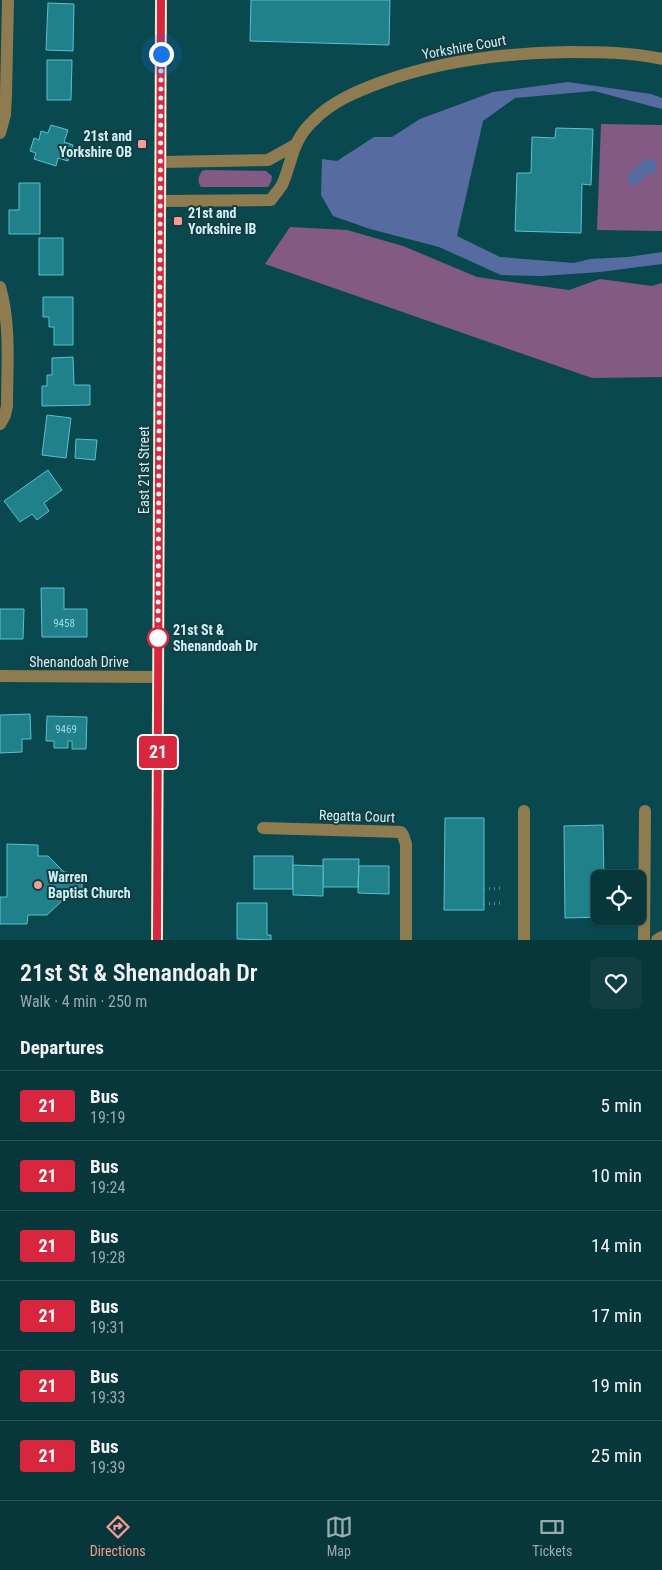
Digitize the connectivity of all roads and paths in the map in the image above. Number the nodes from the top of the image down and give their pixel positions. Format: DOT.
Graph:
graph roads {
  1 [pos="8,0"];
  2 [pos="162,0"];
  3 [pos="662,59"];
  4 [pos="0,133"];
  5 [pos="295,145"];
  6 [pos="161,162"];
  7 [pos="160,201"];
  8 [pos="0,287"];
  9 [pos="0,424"];
  10 [pos="0,676"];
  11 [pos="158,677"];
  12 [pos="524,811"];
  13 [pos="645,811"];
  14 [pos="262,828"];
  15 [pos="502,888"];
  16 [pos="484,889"];
  17 [pos="502,903"];
  18 [pos="484,904"];
  19 [pos="662,937"];
  20 [pos="157,940"];
  21 [pos="406,940"];
  22 [pos="524,940"];
  23 [pos="644,940"];
  24 [pos="658,940"];
  1 -- 4 [label="street"];
  2 -- 6 [label="main road, East 21st Street"];
  3 -- 5 [label="street, Yorkshire Court"];
  5 -- 6 [label="street, Yorkshire Court"];
  5 -- 7 [label="street, Yorkshire Court"];
  6 -- 7 [label="main road, East 21st Street"];
  7 -- 11 [label="main road, East 21st Street"];
  8 -- 9 [label="street"];
  10 -- 11 [label="street, Shenandoah Drive"];
  11 -- 20 [label="main road, East 21st Street"];
  12 -- 22 [label="street"];
  13 -- 23 [label="street"];
  14 -- 21 [label="street, Regatta Court"];
  15 -- 16 [label="path"];
  17 -- 18 [label="path"];
  19 -- 24 [label="street"];
}
